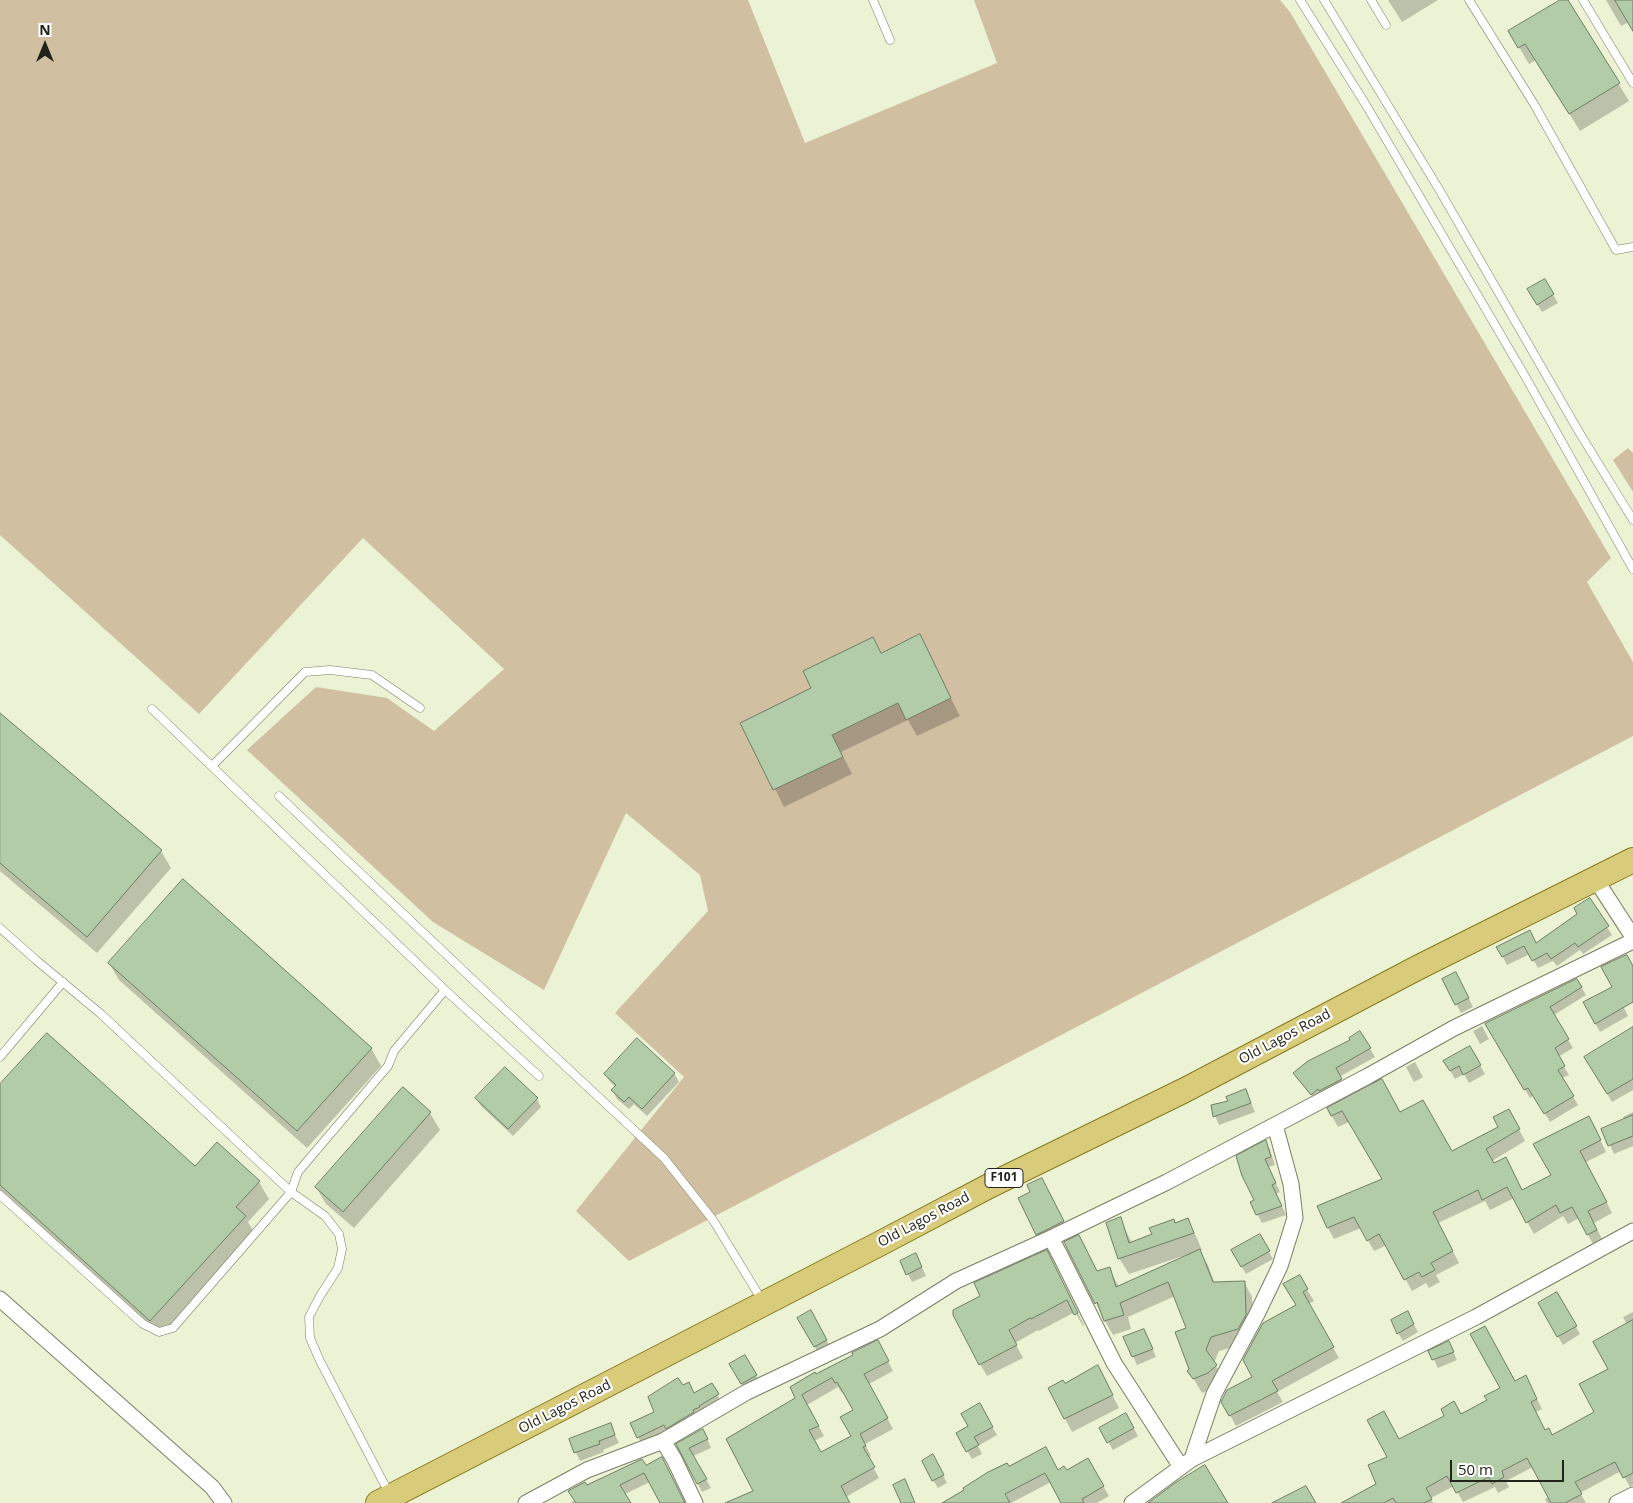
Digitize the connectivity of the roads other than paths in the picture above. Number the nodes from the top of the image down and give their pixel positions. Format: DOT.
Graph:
graph roads {
  1 [pos="873,0"];
  2 [pos="1300,0"];
  3 [pos="1324,0"];
  4 [pos="1371,0"];
  5 [pos="1469,0"];
  6 [pos="1583,0"];
  7 [pos="1386,25"];
  8 [pos="890,40"];
  9 [pos="1633,83"];
  10 [pos="1633,247"];
  11 [pos="1633,520"];
  12 [pos="1633,569"];
  13 [pos="420,708"];
  14 [pos="152,709"];
  15 [pos="212,766"];
  16 [pos="279,796"];
  17 [pos="1633,860"];
  18 [pos="1596,880"];
  19 [pos="1,930"];
  20 [pos="1633,939"];
  21 [pos="62,982"];
  22 [pos="445,990"];
  23 [pos="0,1057"];
  24 [pos="539,1076"];
  25 [pos="1275,1125"];
  26 [pos="291,1192"];
  27 [pos="0,1195"];
  28 [pos="1633,1231"];
  29 [pos="1051,1238"];
  30 [pos="0,1299"];
  31 [pos="764,1304"];
  32 [pos="663,1441"];
  33 [pos="1187,1463"];
  34 [pos="1633,1495"];
  35 [pos="385,1500"];
  36 [pos="1135,1502"];
  37 [pos="224,1503"];
  38 [pos="526,1503"];
  39 [pos="695,1503"];
  40 [pos="1617,1503"];
  1 -- 8 [label="lane"];
  2 -- 12 [label="lane"];
  3 -- 11 [label="lane"];
  4 -- 7 [label="lane"];
  5 -- 10 [label="lane"];
  6 -- 9 [label="lane"];
  13 -- 15 [label="lane"];
  14 -- 15 [label="lane"];
  15 -- 22 [label="lane"];
  16 -- 31 [label="lane"];
  17 -- 18 [label="main road, Old Lagos Road / F101"];
  18 -- 20 [label="street"];
  18 -- 31 [label="main road, Old Lagos Road / F101"];
  19 -- 21 [label="lane"];
  20 -- 25 [label="street"];
  21 -- 23 [label="lane"];
  21 -- 26 [label="lane"];
  22 -- 24 [label="lane"];
  22 -- 26 [label="lane"];
  25 -- 29 [label="street"];
  25 -- 33 [label="street"];
  26 -- 27 [label="lane"];
  26 -- 35 [label="lane"];
  28 -- 33 [label="street"];
  29 -- 32 [label="street"];
  29 -- 33 [label="street"];
  30 -- 37 [label="street"];
  31 -- 35 [label="main road, Old Lagos Road / F101"];
  32 -- 38 [label="street"];
  32 -- 39 [label="street"];
  33 -- 36 [label="street"];
  34 -- 40 [label="street"];
}
